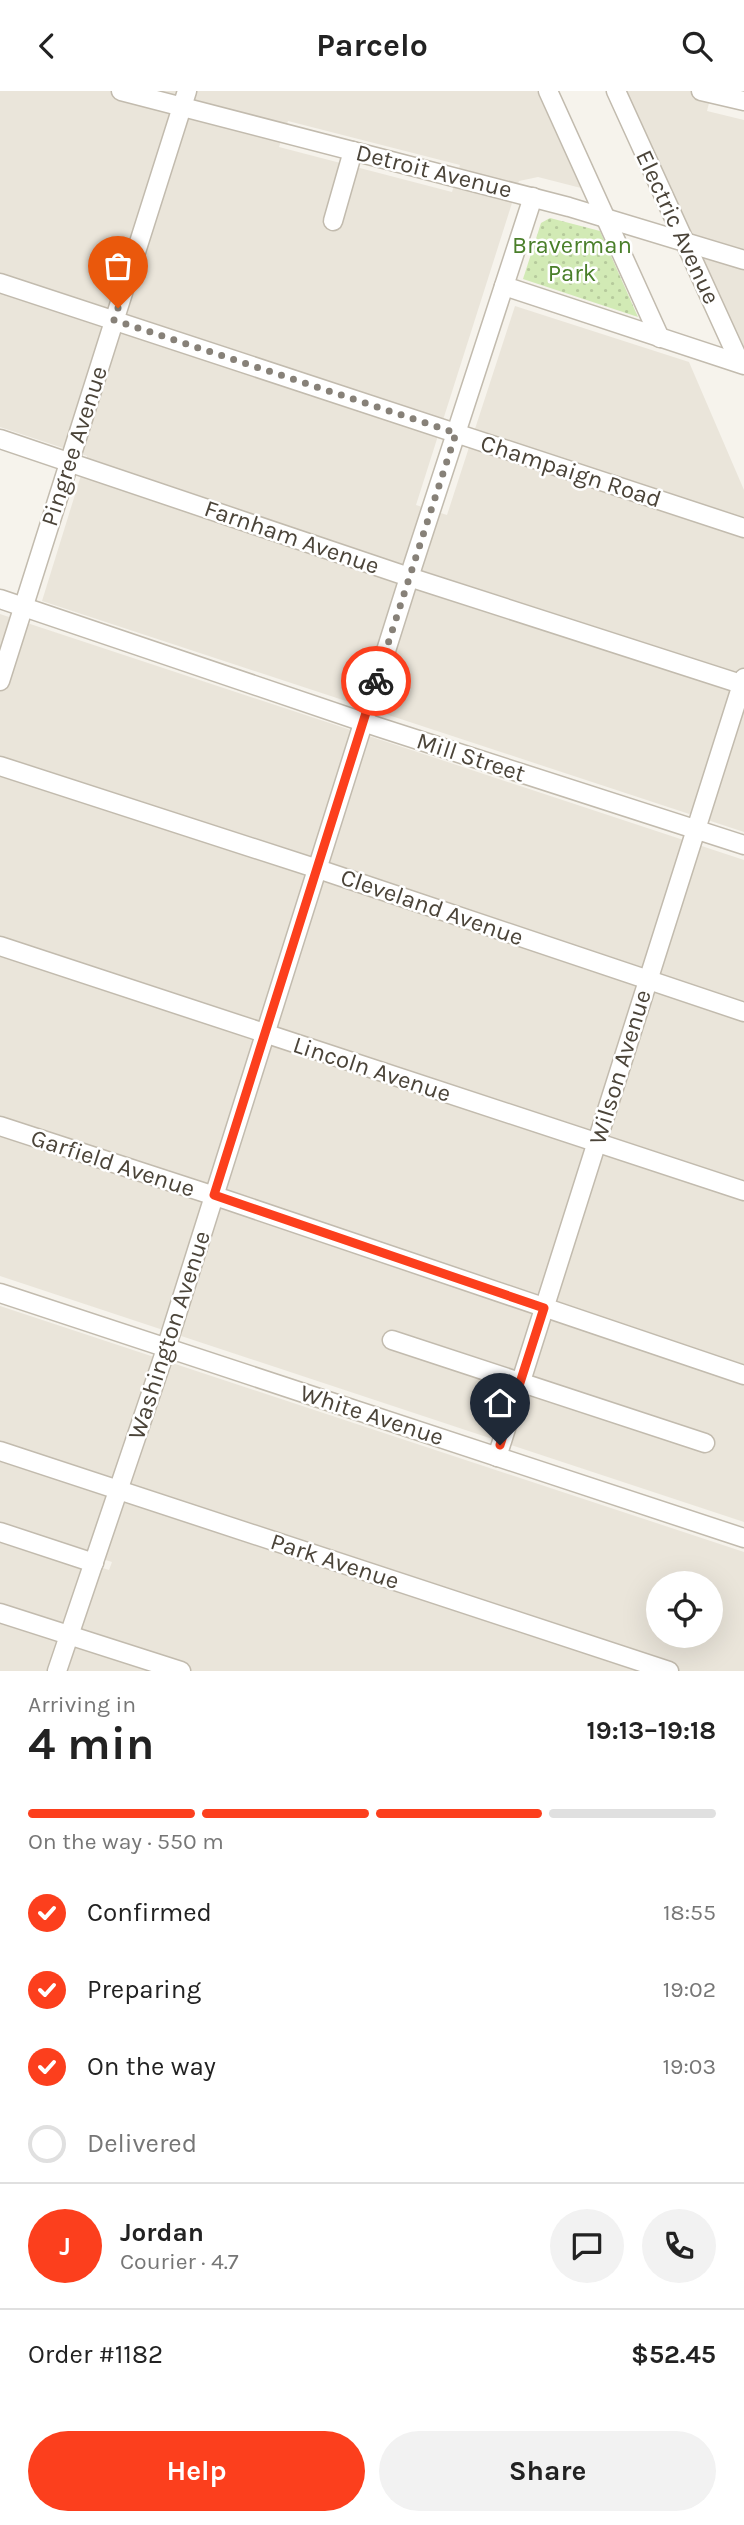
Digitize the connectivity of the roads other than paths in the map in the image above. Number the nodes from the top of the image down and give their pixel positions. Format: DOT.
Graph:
graph roads {
  1 [pos="121,91"];
  2 [pos="548,91"];
  3 [pos="616,91"];
  4 [pos="701,91"];
  5 [pos="185,99"];
  6 [pos="744,101"];
  7 [pos="353,151"];
  8 [pos="533,197"];
  9 [pos="605,217"];
  10 [pos="333,221"];
  11 [pos="686,243"];
  12 [pos="744,260"];
  13 [pos="0,283"];
  14 [pos="504,286"];
  15 [pos="114,320"];
  16 [pos="660,338"];
  17 [pos="742,364"];
  18 [pos="456,433"];
  19 [pos="0,439"];
  20 [pos="69,462"];
  21 [pos="744,528"];
  22 [pos="409,577"];
  23 [pos="0,599"];
  24 [pos="23,607"];
  25 [pos="0,681"];
  26 [pos="743,683"];
  27 [pos="364,722"];
  28 [pos="0,766"];
  29 [pos="696,829"];
  30 [pos="744,845"];
  31 [pos="318,869"];
  32 [pos="0,946"];
  33 [pos="648,980"];
  34 [pos="744,1012"];
  35 [pos="265,1034"];
  36 [pos="0,1126"];
  37 [pos="597,1142"];
  38 [pos="744,1191"];
  39 [pos="214,1195"];
  40 [pos="0,1293"];
  41 [pos="544,1308"];
  42 [pos="392,1340"];
  43 [pos="166,1347"];
  44 [pos="744,1375"];
  45 [pos="520,1382"];
  46 [pos="705,1443"];
  47 [pos="0,1451"];
  48 [pos="496,1457"];
  49 [pos="119,1490"];
  50 [pos="0,1532"];
  51 [pos="744,1538"];
  52 [pos="94,1563"];
  53 [pos="0,1612"];
  54 [pos="69,1635"];
  55 [pos="57,1671"];
  56 [pos="181,1671"];
  57 [pos="669,1671"];
  1 -- 5 [label="street, Detroit Avenue"];
  2 -- 9 [label="street"];
  3 -- 11 [label="street, Electric Avenue"];
  4 -- 6 [label="street"];
  5 -- 7 [label="street, Detroit Avenue"];
  5 -- 15 [label="street, Pingree Avenue"];
  7 -- 8 [label="street, Detroit Avenue"];
  7 -- 10 [label="street"];
  8 -- 9 [label="street, Detroit Avenue"];
  8 -- 14 [label="street, Washington Avenue"];
  9 -- 11 [label="street, Detroit Avenue"];
  9 -- 16 [label="street"];
  11 -- 12 [label="street, Detroit Avenue"];
  11 -- 17 [label="street, Electric Avenue"];
  13 -- 15 [label="street, Champaign Road"];
  14 -- 16 [label="street"];
  14 -- 18 [label="street, Washington Avenue"];
  15 -- 18 [label="street, Champaign Road"];
  15 -- 20 [label="street, Pingree Avenue"];
  16 -- 17 [label="street"];
  18 -- 21 [label="street, Champaign Road"];
  18 -- 22 [label="street, Washington Avenue"];
  19 -- 20 [label="street, Farnham Avenue"];
  20 -- 22 [label="street, Farnham Avenue"];
  20 -- 24 [label="street, Pingree Avenue"];
  22 -- 26 [label="street, Farnham Avenue"];
  22 -- 27 [label="street, Washington Avenue"];
  23 -- 24 [label="street, Mill Street"];
  24 -- 25 [label="street, Pingree Avenue"];
  24 -- 27 [label="street, Mill Street"];
  26 -- 29 [label="street, Wilson Avenue"];
  27 -- 29 [label="street, Mill Street"];
  27 -- 31 [label="street, Washington Avenue"];
  28 -- 31 [label="street, Cleveland Avenue"];
  29 -- 30 [label="street, Mill Street"];
  29 -- 33 [label="street, Wilson Avenue"];
  31 -- 33 [label="street, Cleveland Avenue"];
  31 -- 35 [label="street, Washington Avenue"];
  32 -- 35 [label="street, Lincoln Avenue"];
  33 -- 34 [label="street, Cleveland Avenue"];
  33 -- 37 [label="street, Wilson Avenue"];
  35 -- 37 [label="street, Lincoln Avenue"];
  35 -- 39 [label="street, Washington Avenue"];
  36 -- 39 [label="street, Garfield Avenue"];
  37 -- 38 [label="street, Lincoln Avenue"];
  37 -- 41 [label="street, Wilson Avenue"];
  39 -- 41 [label="street, Garfield Avenue"];
  39 -- 43 [label="street, Washington Avenue"];
  40 -- 43 [label="street, White Avenue"];
  41 -- 44 [label="street, Garfield Avenue"];
  41 -- 45 [label="street, Wilson Avenue"];
  42 -- 45 [label="street"];
  43 -- 48 [label="street, White Avenue"];
  43 -- 49 [label="street, Washington Avenue"];
  45 -- 46 [label="street"];
  45 -- 48 [label="street, Wilson Avenue"];
  47 -- 49 [label="street, Park Avenue"];
  48 -- 51 [label="street, White Avenue"];
  49 -- 52 [label="street, Washington Avenue"];
  49 -- 57 [label="street, Park Avenue"];
  50 -- 52 [label="street"];
  52 -- 54 [label="street, Washington Avenue"];
  53 -- 54 [label="street"];
  54 -- 55 [label="street, Washington Avenue"];
  54 -- 56 [label="street"];
}
